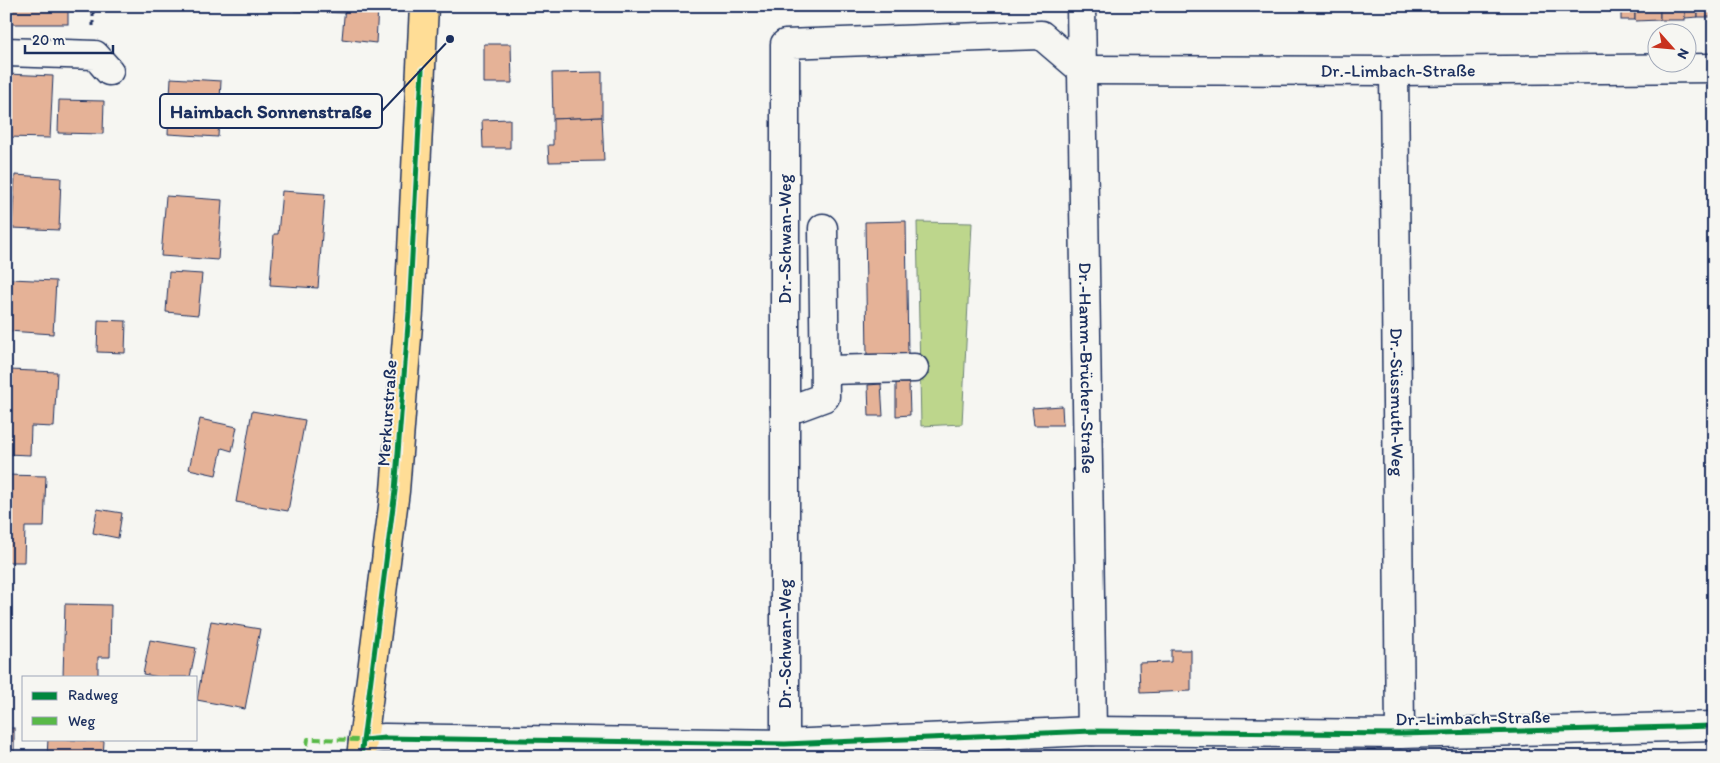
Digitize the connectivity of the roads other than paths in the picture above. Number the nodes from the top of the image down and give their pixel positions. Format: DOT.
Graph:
graph roads {
  1 [pos="424,6"];
  2 [pos="1081,6"];
  3 [pos="6,52"];
  4 [pos="1714,68"];
  5 [pos="1082,70"];
  6 [pos="109,71"];
  7 [pos="1394,72"];
  8 [pos="823,228"];
  9 [pos="914,368"];
  10 [pos="826,370"];
  11 [pos="785,407"];
  12 [pos="1714,726"];
  13 [pos="1092,731"];
  14 [pos="1400,734"];
  15 [pos="785,744"];
  16 [pos="362,748"];
  1 -- 16 [label="main road, Merkurstraße"];
  2 -- 5 [label="street, Dr.-Hamm-Brücher-Straße"];
  3 -- 6 [label="street"];
  4 -- 7 [label="street, Dr.-Limbach-Straße"];
  5 -- 7 [label="street, Dr.-Limbach-Straße"];
  5 -- 11 [label="street, Dr.-Schwan-Weg"];
  5 -- 13 [label="street, Dr.-Hamm-Brücher-Straße"];
  7 -- 14 [label="street, Dr.-Süssmuth-Weg"];
  8 -- 10 [label="street"];
  9 -- 10 [label="street"];
  10 -- 11 [label="street"];
  11 -- 15 [label="street, Dr.-Schwan-Weg"];
  12 -- 14 [label="street, Dr.-Limbach-Straße"];
  13 -- 14 [label="street, Dr.-Limbach-Straße"];
  13 -- 15 [label="street, Dr.-Limbach-Straße"];
  15 -- 16 [label="street, Dr.-Limbach-Straße"];
}
